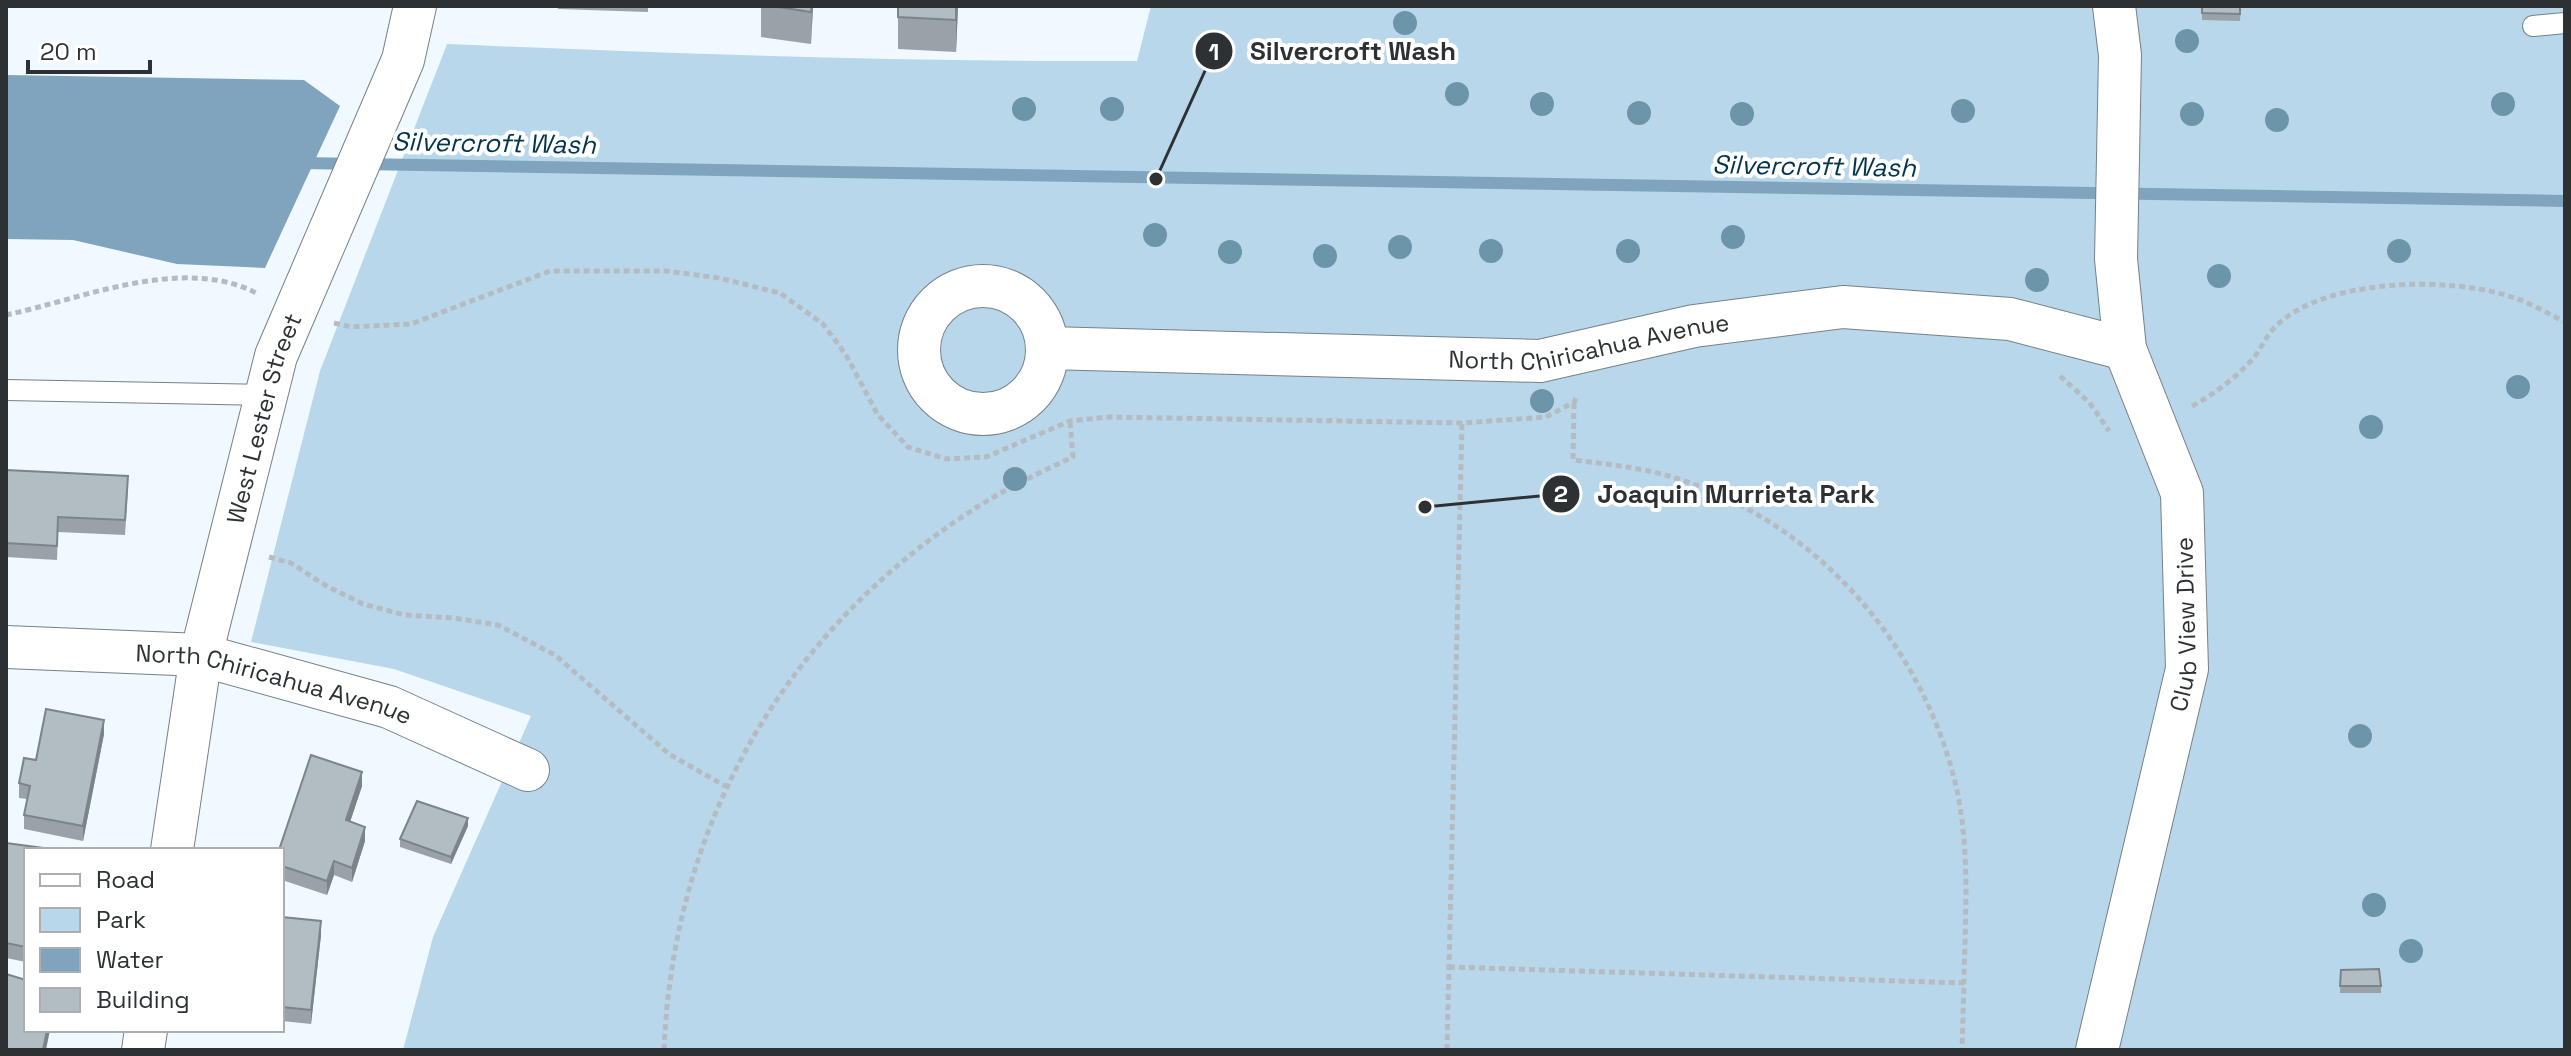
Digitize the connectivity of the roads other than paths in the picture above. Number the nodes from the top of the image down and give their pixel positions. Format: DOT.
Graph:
graph roads {
  1 [pos="415,6"];
  2 [pos="2114,6"];
  3 [pos="2565,23"];
  4 [pos="2533,26"];
  5 [pos="1047,348"];
  6 [pos="2125,349"];
  7 [pos="6,390"];
  8 [pos="266,395"];
  9 [pos="6,647"];
  10 [pos="201,655"];
  11 [pos="528,770"];
  12 [pos="172,848"];
  13 [pos="2097,1050"];
  1 -- 8 [label="street, West Lester Street"];
  2 -- 6 [label="street, Club View Drive"];
  3 -- 4 [label="lane"];
  5 -- 6 [label="street, North Chiricahua Avenue"];
  6 -- 13 [label="street, Club View Drive"];
  7 -- 8 [label="lane"];
  8 -- 10 [label="street, West Lester Street"];
  9 -- 10 [label="street, North Chiricahua Avenue"];
  10 -- 11 [label="street, North Chiricahua Avenue"];
  10 -- 12 [label="street, West Lester Street"];
}
